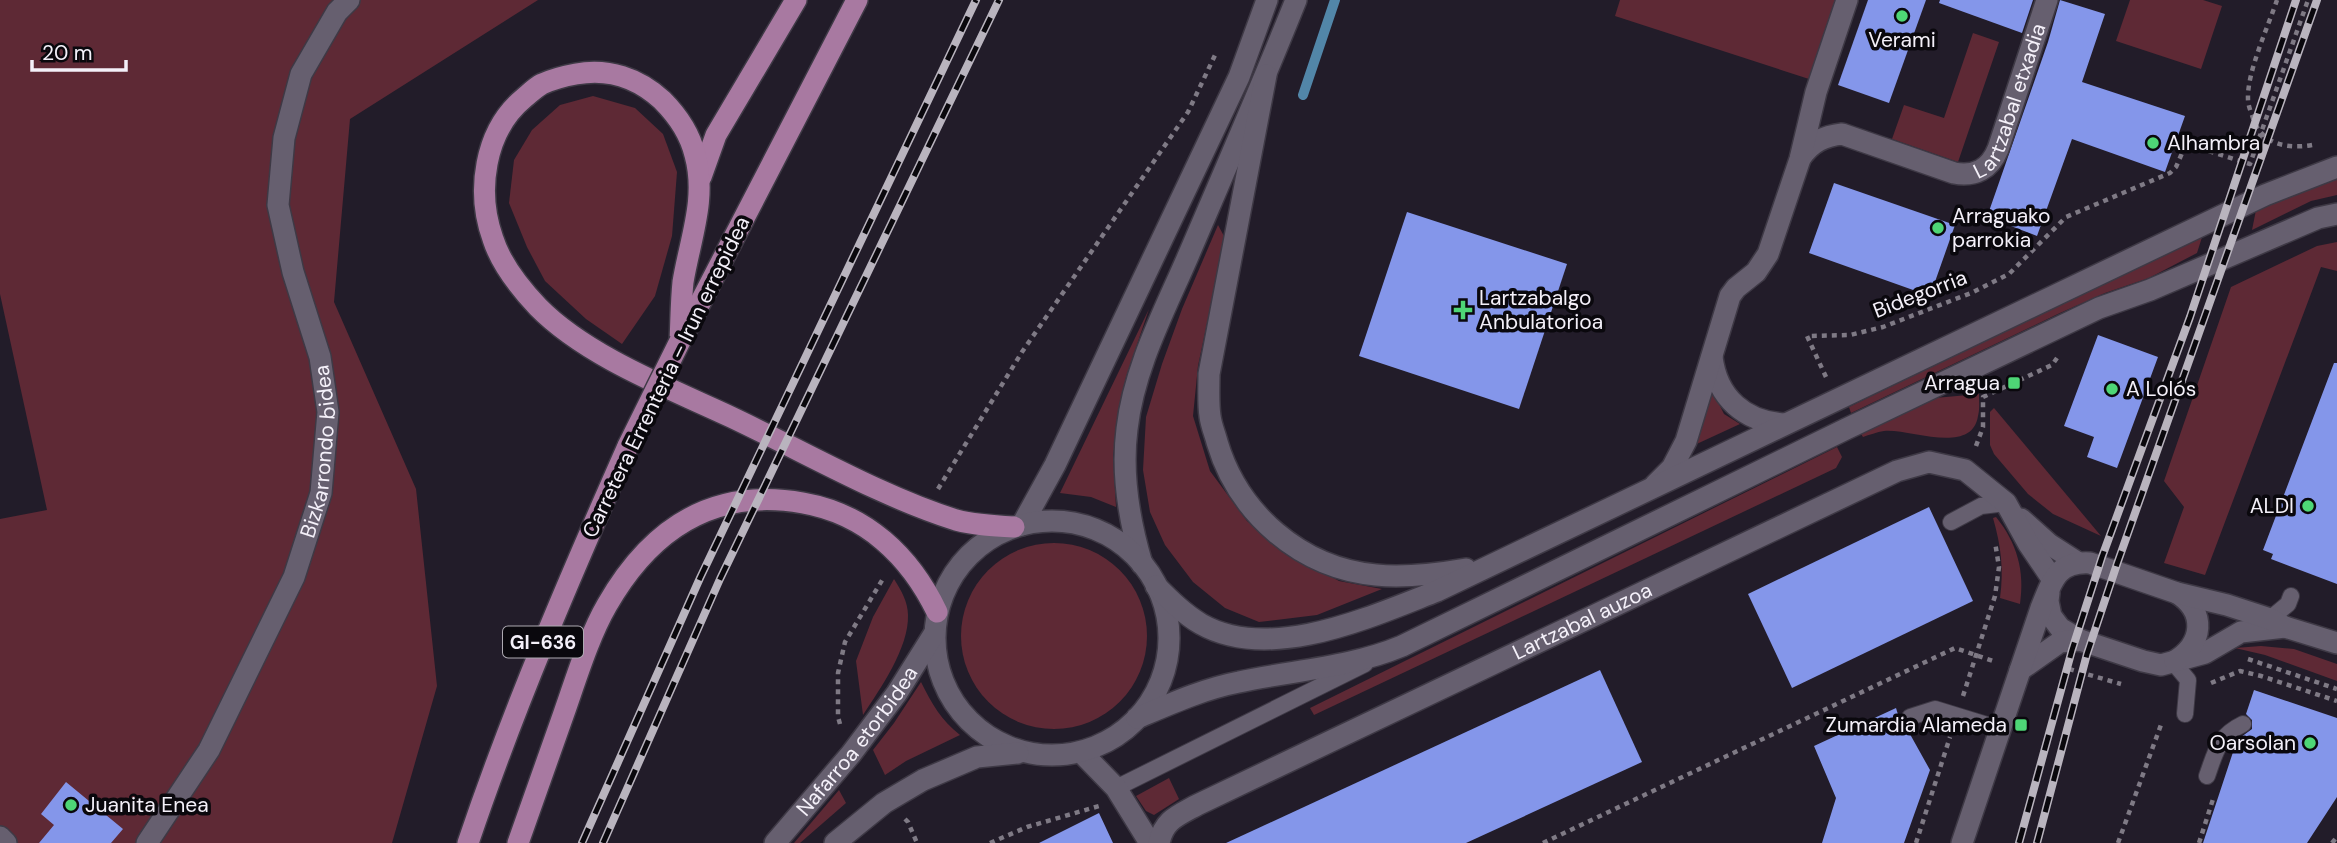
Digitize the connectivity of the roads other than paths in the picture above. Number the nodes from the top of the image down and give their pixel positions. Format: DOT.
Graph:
graph roads {
  1 [pos="349,0"];
  2 [pos="796,0"];
  3 [pos="857,0"];
  4 [pos="1267,0"];
  5 [pos="1296,0"];
  6 [pos="1847,0"];
  7 [pos="2047,0"];
  8 [pos="1266,75"];
  9 [pos="1800,159"];
  10 [pos="2337,167"];
  11 [pos="700,179"];
  12 [pos="2337,214"];
  13 [pos="680,341"];
  14 [pos="1712,356"];
  15 [pos="1785,424"];
  16 [pos="1650,489"];
  17 [pos="2010,508"];
  18 [pos="1951,522"];
  19 [pos="1018,526"];
  20 [pos="1509,556"];
  21 [pos="2077,562"];
  22 [pos="1142,564"];
  23 [pos="2052,582"];
  24 [pos="1157,586"];
  25 [pos="2177,593"];
  26 [pos="2291,596"];
  27 [pos="937,612"];
  28 [pos="2277,623"];
  29 [pos="934,634"];
  30 [pos="2080,640"];
  31 [pos="2337,643"];
  32 [pos="1380,655"];
  33 [pos="2173,662"];
  34 [pos="2017,677"];
  35 [pos="2185,714"];
  36 [pos="1910,717"];
  37 [pos="1137,718"];
  38 [pos="2242,724"];
  39 [pos="2000,729"];
  40 [pos="1024,752"];
  41 [pos="1081,752"];
  42 [pos="2207,776"];
  43 [pos="1116,788"];
  44 [pos="0,837"];
  45 [pos="6,843"];
  46 [pos="147,843"];
  47 [pos="468,843"];
  48 [pos="518,843"];
  49 [pos="775,843"];
  50 [pos="835,843"];
  51 [pos="1150,843"];
  52 [pos="1159,843"];
  53 [pos="1962,843"];
  1 -- 46 [label="street, Bizkarrondo bidea"];
  2 -- 11 [label="main road"];
  3 -- 13 [label="main road, Carretera Errenteria – Irun errepidea / GI-636"];
  4 -- 19 [label="street"];
  5 -- 8 [label="street"];
  6 -- 9 [label="street"];
  7 -- 9 [label="street, Lartzabal etxadia"];
  8 -- 20 [label="street"];
  8 -- 22 [label="street"];
  9 -- 14 [label="street"];
  10 -- 15 [label="street"];
  11 -- 13 [label="main road"];
  11 -- 19 [label="main road"];
  12 -- 32 [label="street"];
  13 -- 47 [label="main road, Carretera Errenteria – Irun errepidea / GI-636, bridge"];
  14 -- 15 [label="street"];
  14 -- 16 [label="street"];
  15 -- 16 [label="street"];
  16 -- 20 [label="street"];
  17 -- 18 [label="lane"];
  17 -- 21 [label="street, Lartzabal auzoa"];
  17 -- 23 [label="street, Lartzabal auzoa"];
  17 -- 52 [label="street, Lartzabal auzoa"];
  19 -- 22 [label="street"];
  19 -- 27 [label="street"];
  20 -- 24 [label="street"];
  21 -- 23 [label="street"];
  21 -- 25 [label="street, Lartzabal auzoa"];
  22 -- 24 [label="street"];
  23 -- 30 [label="street"];
  23 -- 34 [label="street"];
  24 -- 37 [label="street"];
  25 -- 28 [label="street, Lartzabal auzoa"];
  25 -- 33 [label="street"];
  26 -- 28 [label="lane"];
  27 -- 29 [label="street"];
  27 -- 48 [label="main road"];
  28 -- 31 [label="street, Lartzabal auzoa"];
  28 -- 33 [label="street"];
  29 -- 40 [label="street"];
  29 -- 49 [label="street, Nafarroa etorbidea"];
  30 -- 33 [label="street"];
  30 -- 34 [label="street"];
  32 -- 37 [label="street"];
  32 -- 43 [label="lane"];
  33 -- 35 [label="lane"];
  34 -- 39 [label="street"];
  36 -- 39 [label="lane"];
  37 -- 41 [label="street"];
  38 -- 42 [label="lane"];
  39 -- 53 [label="street"];
  40 -- 41 [label="street"];
  40 -- 50 [label="street"];
  41 -- 43 [label="street"];
  43 -- 51 [label="street"];
  44 -- 45 [label="street"];
}
